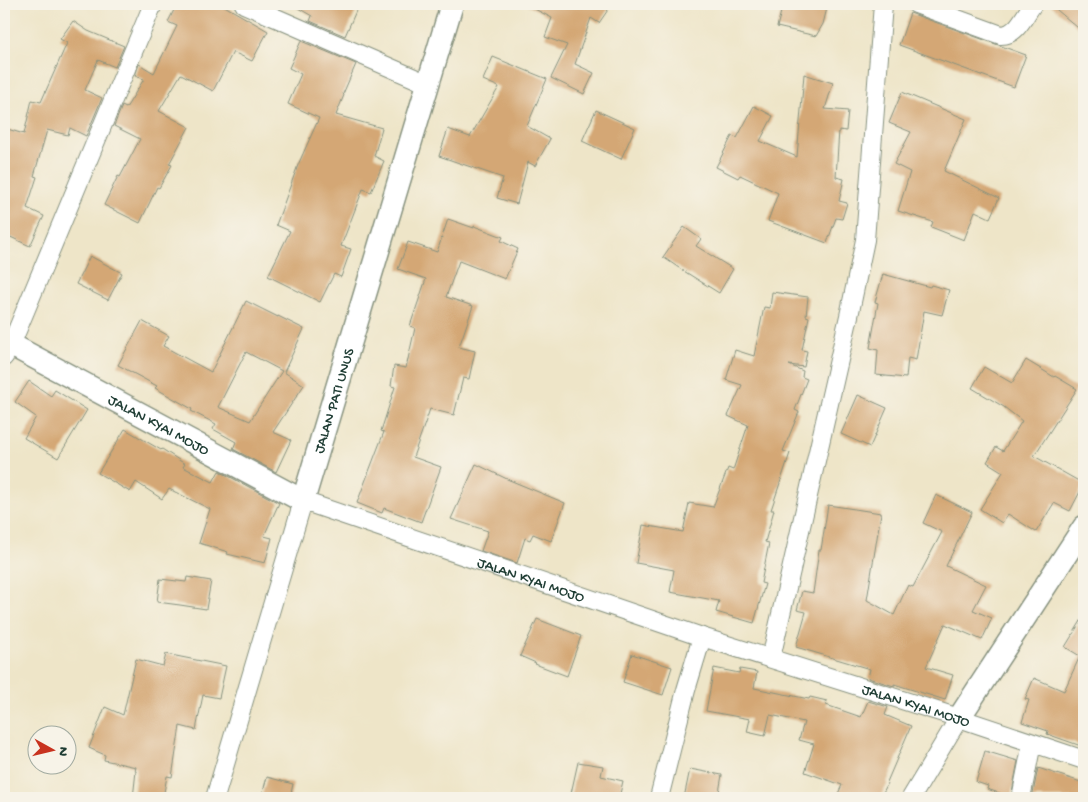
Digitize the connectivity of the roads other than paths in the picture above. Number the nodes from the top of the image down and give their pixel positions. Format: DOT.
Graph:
graph roads {
  1 [pos="153,4"];
  2 [pos="244,4"];
  3 [pos="452,4"];
  4 [pos="883,4"];
  5 [pos="916,4"];
  6 [pos="1033,4"];
  7 [pos="428,84"];
  8 [pos="6,348"];
  9 [pos="303,501"];
  10 [pos="1084,527"];
  11 [pos="702,637"];
  12 [pos="771,658"];
  13 [pos="959,718"];
  14 [pos="1032,743"];
  15 [pos="1084,760"];
  16 [pos="214,798"];
  17 [pos="659,798"];
  18 [pos="911,798"];
  19 [pos="1021,798"];
  1 -- 8 [label="street"];
  2 -- 7 [label="street"];
  3 -- 7 [label="street, JALAN PATI UNUS"];
  4 -- 12 [label="street"];
  5 -- 6 [label="street"];
  7 -- 9 [label="street, JALAN PATI UNUS"];
  8 -- 9 [label="street, JALAN KYAI MOJO"];
  9 -- 11 [label="street, JALAN KYAI MOJO"];
  9 -- 16 [label="street, JALAN PATI UNUS"];
  10 -- 13 [label="street"];
  11 -- 12 [label="street, JALAN KYAI MOJO"];
  11 -- 17 [label="street"];
  12 -- 13 [label="street, JALAN KYAI MOJO"];
  13 -- 14 [label="street, JALAN KYAI MOJO"];
  13 -- 18 [label="street"];
  14 -- 15 [label="street, JALAN KYAI MOJO"];
  14 -- 19 [label="street"];
}
